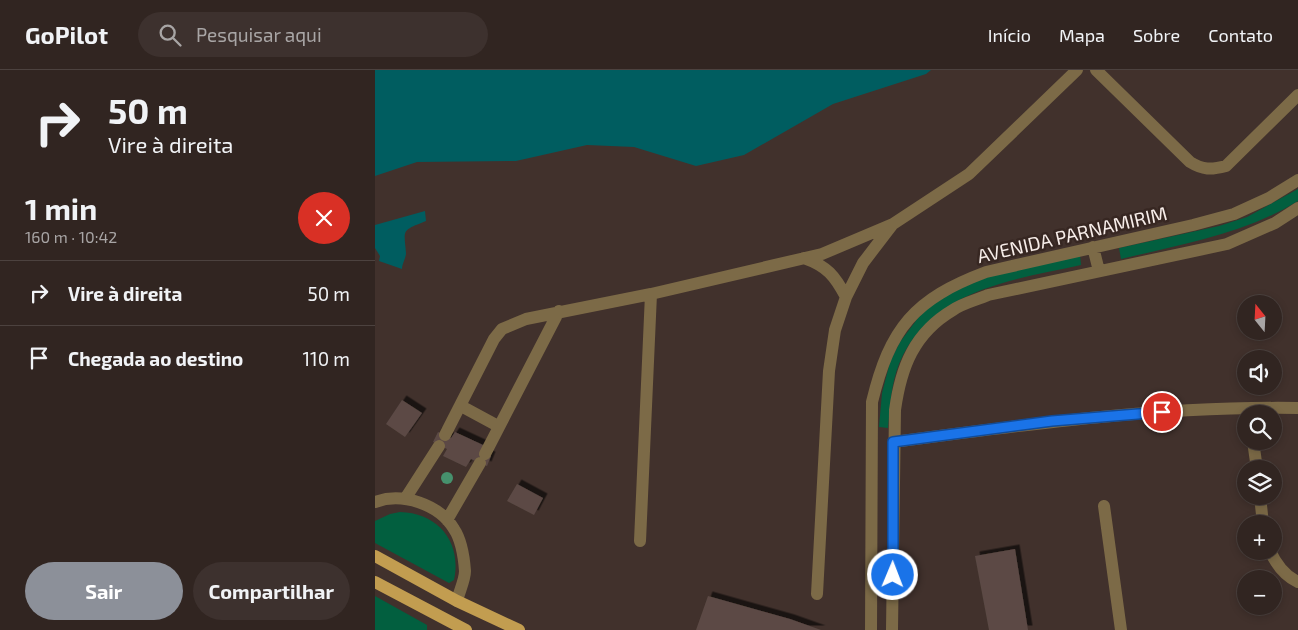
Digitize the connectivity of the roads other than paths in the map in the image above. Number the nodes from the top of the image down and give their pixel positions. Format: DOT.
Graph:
graph roads {
  1 [pos="1077,70"];
  2 [pos="1096,70"];
  3 [pos="1298,95"];
  4 [pos="1298,180"];
  5 [pos="1298,208"];
  6 [pos="893,224"];
  7 [pos="1093,247"];
  8 [pos="804,258"];
  9 [pos="1099,271"];
  10 [pos="651,294"];
  11 [pos="846,297"];
  12 [pos="559,311"];
  13 [pos="526,318"];
  14 [pos="543,342"];
  15 [pos="461,406"];
  16 [pos="1298,408"];
  17 [pos="1282,409"];
  18 [pos="1237,411"];
  19 [pos="498,426"];
  20 [pos="893,442"];
  21 [pos="405,499"];
  22 [pos="375,502"];
  23 [pos="1104,506"];
  24 [pos="447,520"];
  25 [pos="640,542"];
  26 [pos="375,556"];
  27 [pos="893,556"];
  28 [pos="872,557"];
  29 [pos="1274,560"];
  30 [pos="375,582"];
  31 [pos="1298,582"];
  32 [pos="817,594"];
  33 [pos="457,601"];
  34 [pos="459,629"];
  35 [pos="519,630"];
  36 [pos="871,630"];
  37 [pos="892,630"];
  38 [pos="1121,630"];
  1 -- 6 [label="street"];
  2 -- 3 [label="street"];
  4 -- 7 [label="street, AVENIDA PARNAMIRIM"];
  5 -- 9 [label="street"];
  6 -- 8 [label="street"];
  6 -- 11 [label="street"];
  7 -- 9 [label="street"];
  7 -- 28 [label="street, AVENIDA PARNAMIRIM"];
  8 -- 10 [label="street"];
  8 -- 11 [label="street"];
  9 -- 20 [label="street"];
  10 -- 12 [label="street"];
  10 -- 25 [label="street"];
  11 -- 32 [label="street"];
  12 -- 13 [label="street"];
  12 -- 14 [label="street"];
  13 -- 14 [label="street"];
  13 -- 15 [label="street"];
  14 -- 19 [label="street"];
  15 -- 19 [label="street"];
  15 -- 21 [label="street"];
  16 -- 17 [label="street"];
  18 -- 20 [label="street"];
  19 -- 24 [label="street"];
  20 -- 27 [label="street"];
  21 -- 22 [label="street"];
  21 -- 24 [label="street"];
  23 -- 38 [label="street"];
  24 -- 33 [label="street"];
  26 -- 33 [label="main road"];
  27 -- 28 [label="street"];
  27 -- 37 [label="street"];
  28 -- 36 [label="street, AVENIDA PARNAMIRIM"];
  29 -- 31 [label="street"];
  30 -- 34 [label="main road"];
  33 -- 35 [label="main road"];
}
